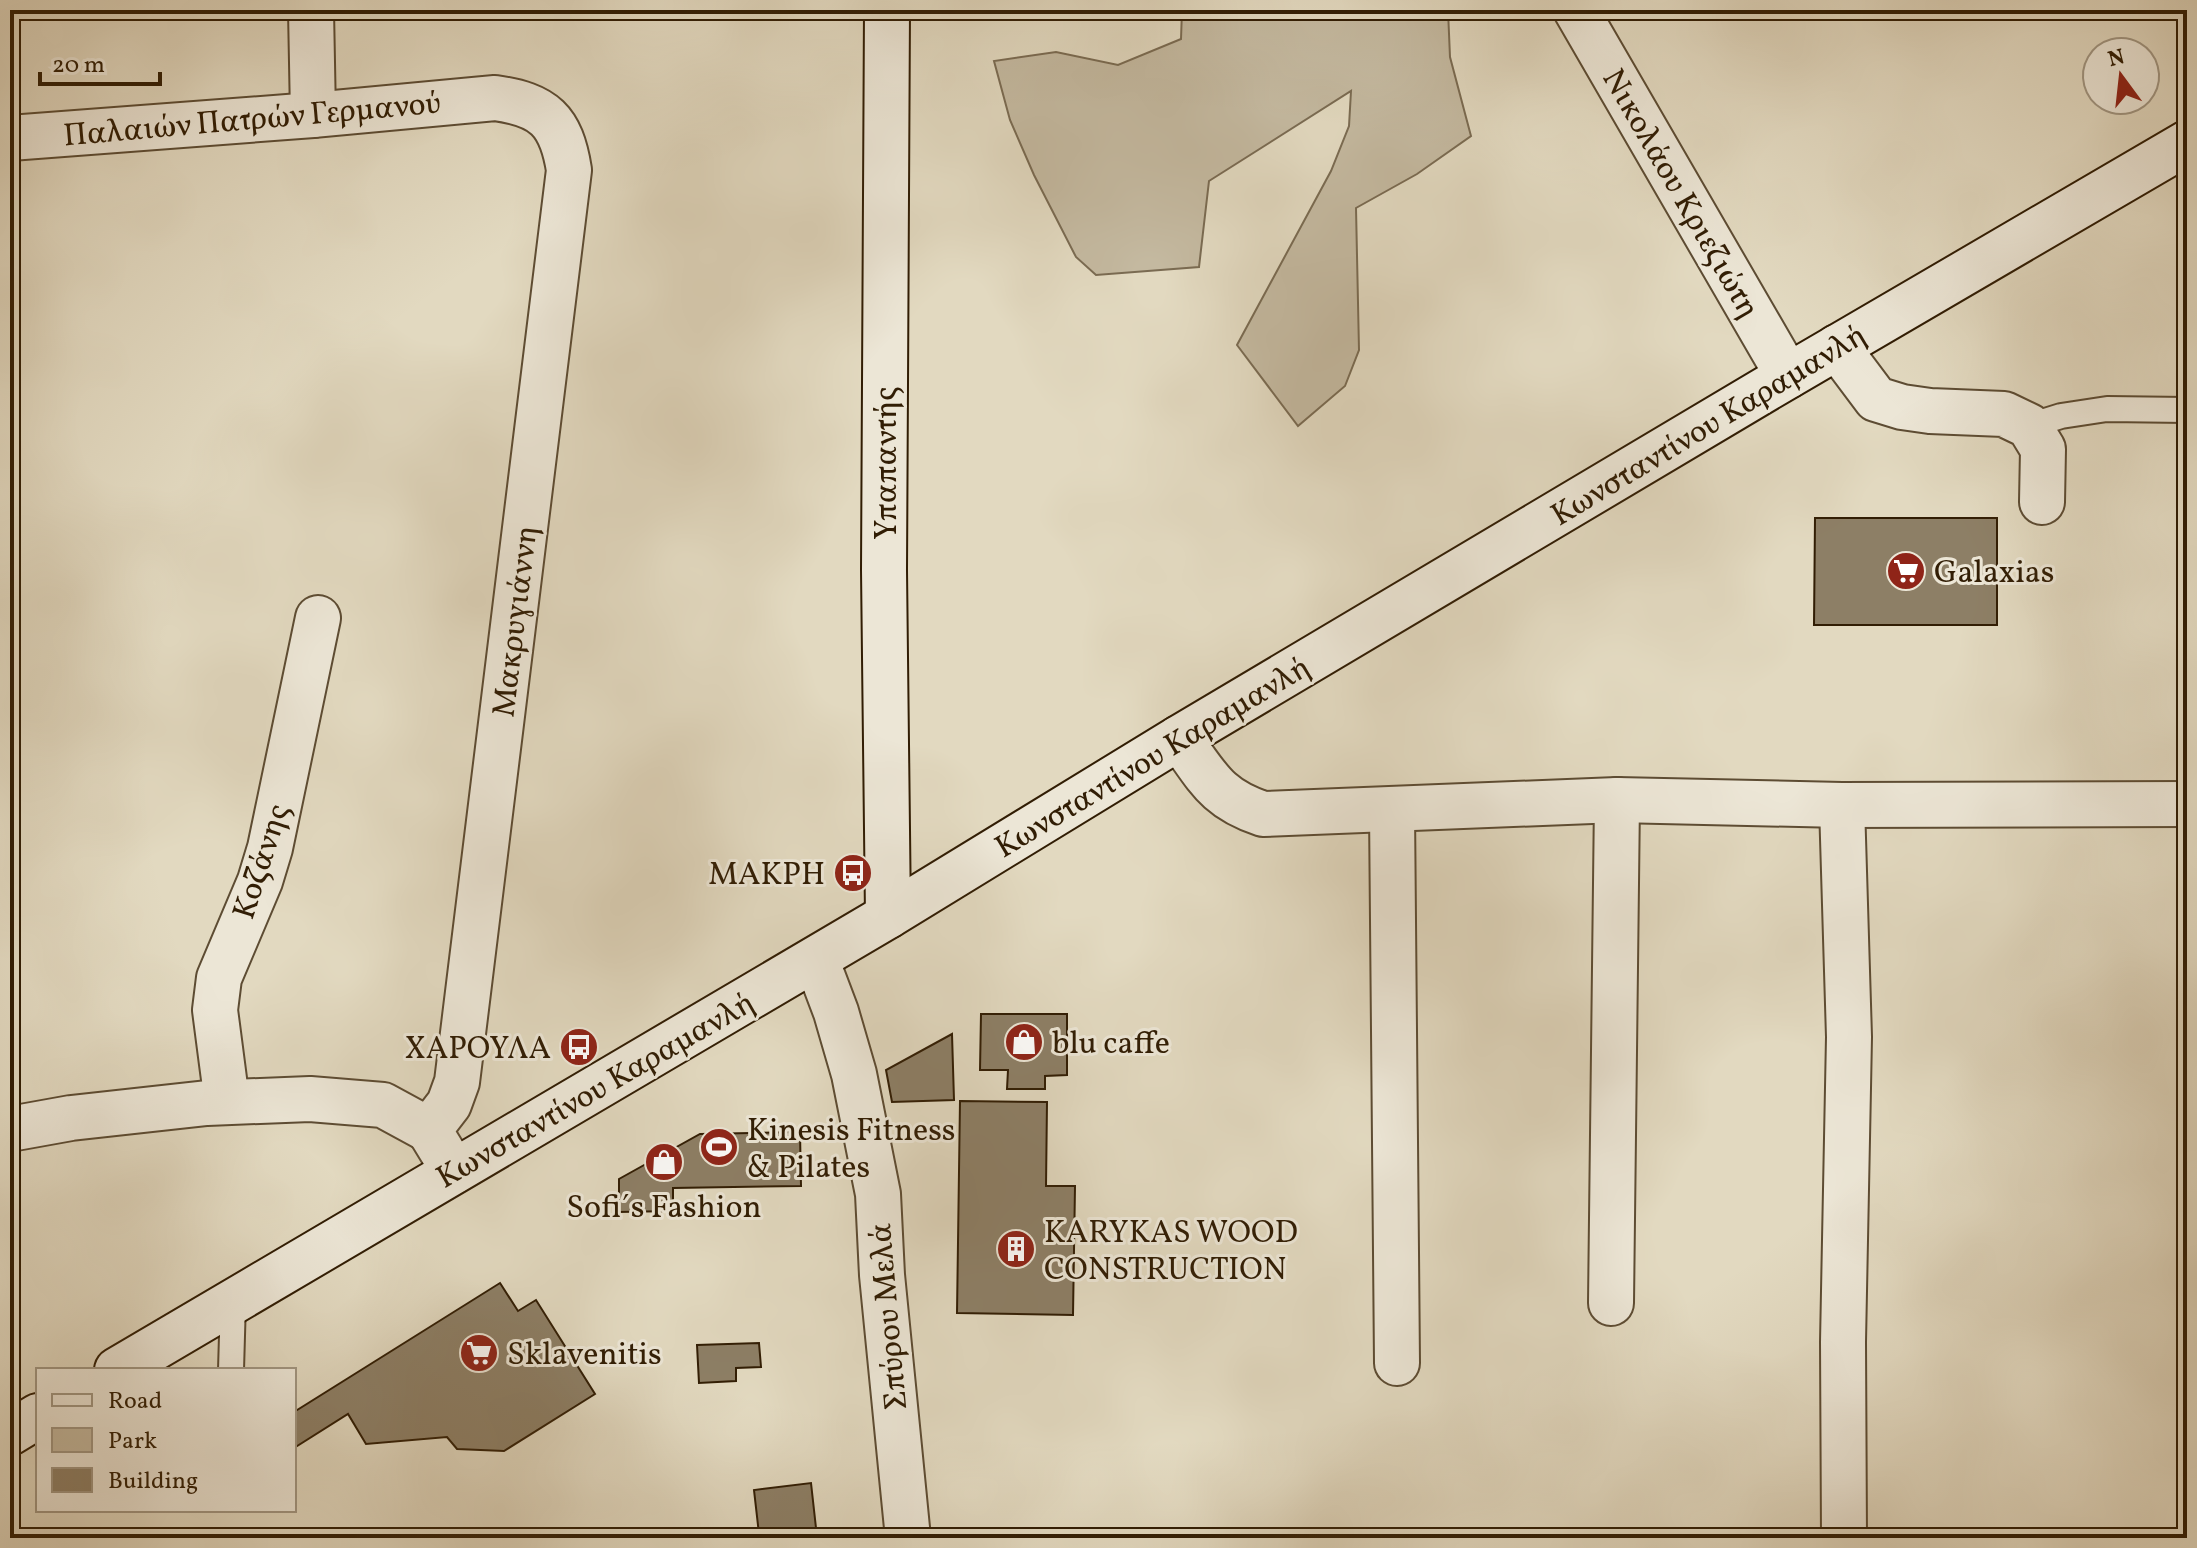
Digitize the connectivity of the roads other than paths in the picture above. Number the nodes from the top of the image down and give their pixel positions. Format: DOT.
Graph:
graph roads {
  1 [pos="311,10"];
  2 [pos="887,10"];
  3 [pos="1576,10"];
  4 [pos="495,98"];
  5 [pos="313,115"];
  6 [pos="10,138"];
  7 [pos="2187,143"];
  8 [pos="1837,347"];
  9 [pos="1788,376"];
  10 [pos="2187,410"];
  11 [pos="2029,426"];
  12 [pos="2042,502"];
  13 [pos="318,618"];
  14 [pos="1179,738"];
  15 [pos="1617,800"];
  16 [pos="2187,804"];
  17 [pos="1842,805"];
  18 [pos="1392,810"];
  19 [pos="888,916"];
  20 [pos="816,959"];
  21 [pos="227,1102"];
  22 [pos="10,1129"];
  23 [pos="429,1130"];
  24 [pos="454,1171"];
  25 [pos="233,1301"];
  26 [pos="1611,1303"];
  27 [pos="1397,1363"];
  28 [pos="120,1368"];
  29 [pos="231,1368"];
  30 [pos="36,1417"];
  31 [pos="10,1433"];
  32 [pos="908,1538"];
  33 [pos="1844,1538"];
  1 -- 5 [label="street"];
  2 -- 19 [label="street, Υπαπαντής"];
  3 -- 9 [label="street, Νικολάου Κριεζιώτη"];
  4 -- 5 [label="street, Παλαιών Πατρών Γερμανού"];
  4 -- 23 [label="street, Μακρυγιάννη"];
  5 -- 6 [label="street, Παλαιών Πατρών Γερμανού"];
  7 -- 8 [label="street, Κωνσταντίνου Καραμανλή"];
  8 -- 9 [label="street, Κωνσταντίνου Καραμανλή"];
  8 -- 11 [label="street"];
  9 -- 14 [label="street, Κωνσταντίνου Καραμανλή"];
  10 -- 11 [label="lane"];
  11 -- 12 [label="street"];
  13 -- 21 [label="street, Κοζάνης"];
  14 -- 18 [label="street"];
  14 -- 19 [label="street, Κωνσταντίνου Καραμανλή"];
  15 -- 17 [label="street"];
  15 -- 18 [label="street"];
  15 -- 26 [label="street"];
  16 -- 17 [label="street"];
  17 -- 33 [label="street"];
  18 -- 27 [label="street"];
  19 -- 20 [label="street, Κωνσταντίνου Καραμανλή"];
  20 -- 24 [label="street, Κωνσταντίνου Καραμανλή"];
  20 -- 32 [label="street, Σπύρου Μελά"];
  21 -- 22 [label="street"];
  21 -- 23 [label="street"];
  23 -- 24 [label="street"];
  24 -- 25 [label="street, Κωνσταντίνου Καραμανλή"];
  25 -- 28 [label="street, Κωνσταντίνου Καραμανλή"];
  25 -- 29 [label="lane"];
  30 -- 31 [label="street"];
}
